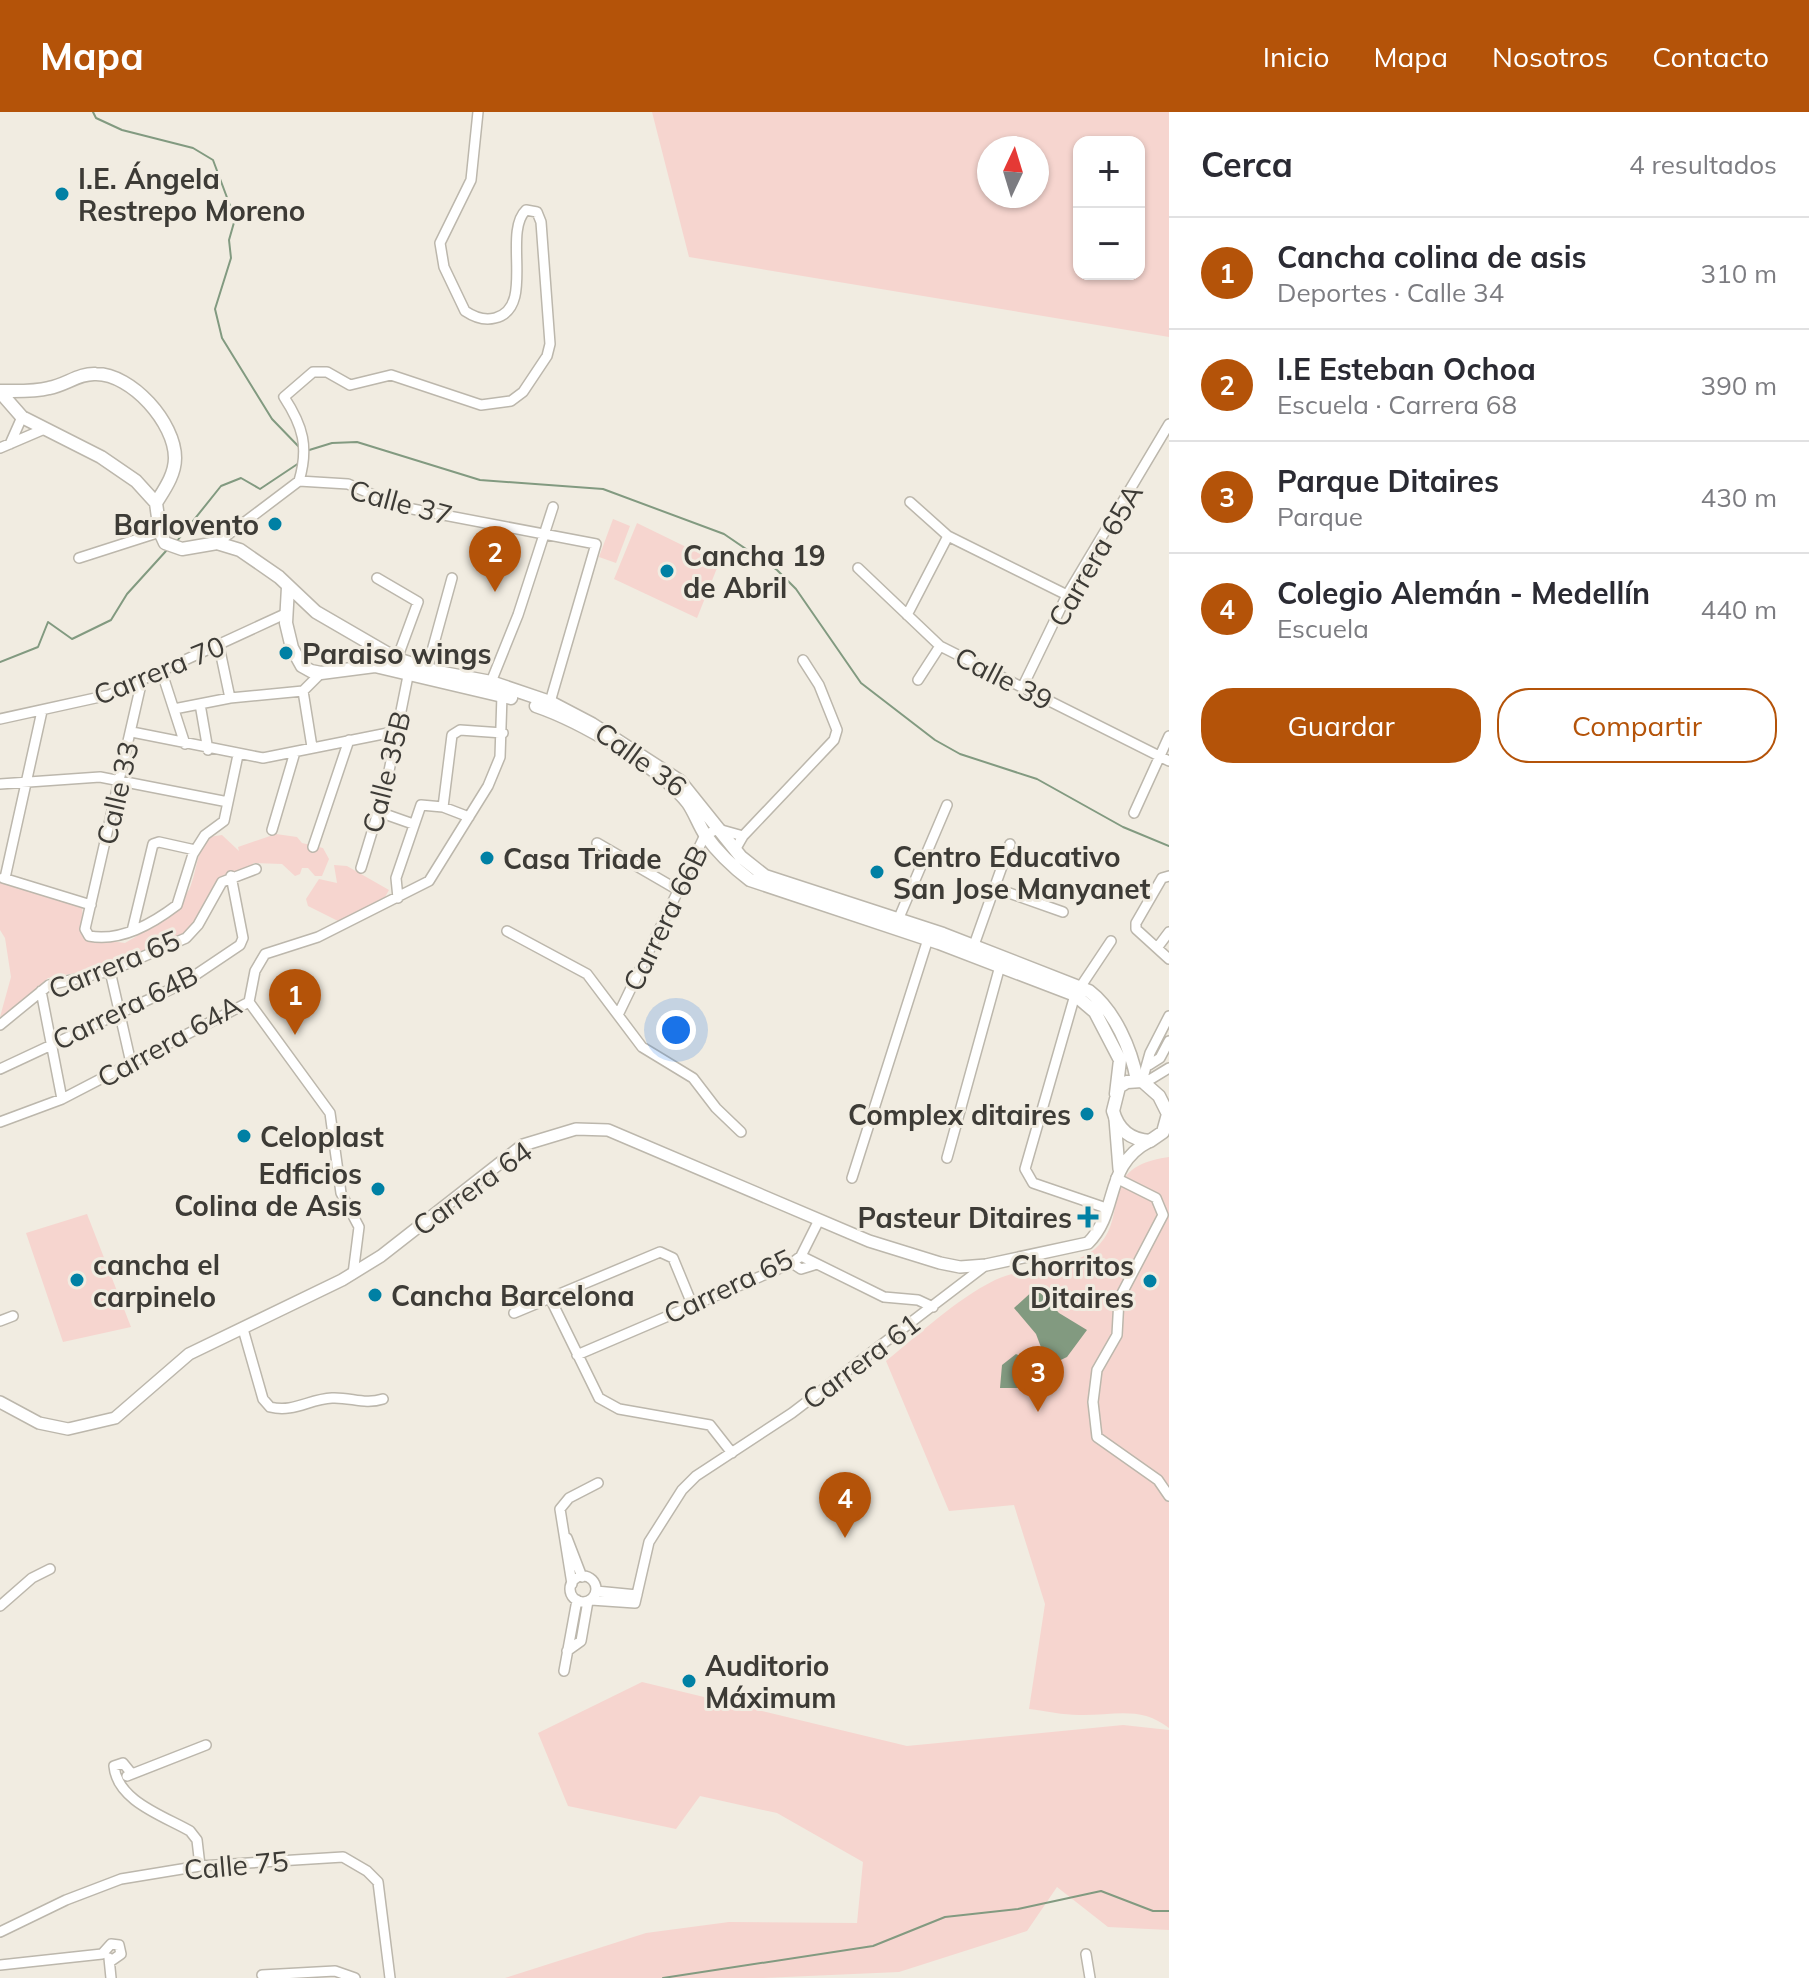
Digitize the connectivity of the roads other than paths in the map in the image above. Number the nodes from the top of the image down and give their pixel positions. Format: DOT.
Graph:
graph roads {
  1 [pos="478,112"];
  2 [pos="0,391"];
  3 [pos="22,417"];
  4 [pos="1169,424"];
  5 [pos="42,430"];
  6 [pos="5,446"];
  7 [pos="299,481"];
  8 [pos="910,502"];
  9 [pos="156,503"];
  10 [pos="553,507"];
  11 [pos="544,532"];
  12 [pos="948,536"];
  13 [pos="167,541"];
  14 [pos="217,543"];
  15 [pos="79,558"];
  16 [pos="858,568"];
  17 [pos="377,578"];
  18 [pos="452,578"];
  19 [pos="288,587"];
  20 [pos="1067,595"];
  21 [pos="316,612"];
  22 [pos="907,615"];
  23 [pos="283,618"];
  24 [pos="219,646"];
  25 [pos="940,646"];
  26 [pos="377,648"];
  27 [pos="397,659"];
  28 [pos="803,660"];
  29 [pos="367,665"];
  30 [pos="427,669"];
  31 [pos="162,673"];
  32 [pos="321,673"];
  33 [pos="408,676"];
  34 [pos="142,680"];
  35 [pos="918,680"];
  36 [pos="491,682"];
  37 [pos="1022,688"];
  38 [pos="303,691"];
  39 [pos="502,695"];
  40 [pos="230,698"];
  41 [pos="550,702"];
  42 [pos="200,704"];
  43 [pos="174,709"];
  44 [pos="42,711"];
  45 [pos="0,719"];
  46 [pos="398,731"];
  47 [pos="132,732"];
  48 [pos="503,733"];
  49 [pos="1169,736"];
  50 [pos="349,740"];
  51 [pos="185,744"];
  52 [pos="312,747"];
  53 [pos="208,750"];
  54 [pos="295,752"];
  55 [pos="238,755"];
  56 [pos="1164,759"];
  57 [pos="120,779"];
  58 [pos="27,780"];
  59 [pos="0,784"];
  60 [pos="228,802"];
  61 [pos="947,805"];
  62 [pos="443,807"];
  63 [pos="379,812"];
  64 [pos="1134,813"];
  65 [pos="469,817"];
  66 [pos="413,824"];
  67 [pos="718,829"];
  68 [pos="272,830"];
  69 [pos="705,835"];
  70 [pos="743,836"];
  71 [pos="597,843"];
  72 [pos="1010,844"];
  73 [pos="313,847"];
  74 [pos="195,850"];
  75 [pos="735,850"];
  76 [pos="361,868"];
  77 [pos="256,869"];
  78 [pos="231,876"];
  79 [pos="1169,876"];
  80 [pos="3,877"];
  81 [pos="995,888"];
  82 [pos="678,890"];
  83 [pos="398,898"];
  84 [pos="91,905"];
  85 [pos="1063,912"];
  86 [pos="898,920"];
  87 [pos="132,931"];
  88 [pos="507,931"];
  89 [pos="1169,932"];
  90 [pos="928,939"];
  91 [pos="1111,941"];
  92 [pos="974,945"];
  93 [pos="1157,948"];
  94 [pos="1169,959"];
  95 [pos="1000,966"];
  96 [pos="110,971"];
  97 [pos="1078,990"];
  98 [pos="41,991"];
  99 [pos="249,1002"];
  100 [pos="118,1013"];
  101 [pos="618,1015"];
  102 [pos="1169,1016"];
  103 [pos="0,1025"];
  104 [pos="1169,1041"];
  105 [pos="51,1044"];
  106 [pos="131,1063"];
  107 [pos="1149,1065"];
  108 [pos="1169,1068"];
  109 [pos="0,1069"];
  110 [pos="1142,1081"];
  111 [pos="1116,1094"];
  112 [pos="62,1099"];
  113 [pos="1169,1114"];
  114 [pos="1115,1117"];
  115 [pos="0,1122"];
  116 [pos="741,1132"];
  117 [pos="1159,1139"];
  118 [pos="947,1158"];
  119 [pos="1117,1174"];
  120 [pos="852,1178"];
  121 [pos="1106,1208"];
  122 [pos="819,1220"];
  123 [pos="801,1256"];
  124 [pos="792,1263"];
  125 [pos="814,1265"];
  126 [pos="986,1265"];
  127 [pos="353,1274"];
  128 [pos="550,1298"];
  129 [pos="692,1304"];
  130 [pos="933,1307"];
  131 [pos="514,1313"];
  132 [pos="13,1316"];
  133 [pos="0,1321"];
  134 [pos="244,1335"];
  135 [pos="577,1355"];
  136 [pos="383,1399"];
  137 [pos="0,1402"];
  138 [pos="732,1453"];
  139 [pos="598,1483"];
  140 [pos="1169,1496"];
  141 [pos="50,1569"];
  142 [pos="577,1571"];
  143 [pos="590,1600"];
  144 [pos="576,1604"];
  145 [pos="0,1606"];
  146 [pos="567,1651"];
  147 [pos="564,1671"];
  148 [pos="206,1745"];
  149 [pos="132,1774"];
  150 [pos="118,1780"];
  151 [pos="200,1866"];
  152 [pos="0,1932"];
  153 [pos="102,1954"];
  154 [pos="1086,1954"];
  155 [pos="111,1961"];
  156 [pos="0,1965"];
  157 [pos="262,1975"];
  158 [pos="111,1978"];
  159 [pos="355,1978"];
  160 [pos="381,1978"];
  161 [pos="390,1978"];
  162 [pos="1090,1978"];
  1 -- 7 [label="street"];
  2 -- 3 [label="main road"];
  2 -- 9 [label="main road"];
  3 -- 5 [label="main road"];
  3 -- 6 [label="street"];
  4 -- 20 [label="street, Carrera 65A"];
  5 -- 6 [label="street"];
  5 -- 9 [label="main road"];
  7 -- 11 [label="street, Calle 37"];
  7 -- 14 [label="street"];
  8 -- 12 [label="street"];
  9 -- 13 [label="main road"];
  10 -- 11 [label="street"];
  11 -- 36 [label="street"];
  11 -- 41 [label="street, Calle 37"];
  12 -- 20 [label="street"];
  12 -- 22 [label="street"];
  13 -- 14 [label="main road"];
  13 -- 15 [label="street"];
  14 -- 19 [label="main road, Calle 36"];
  16 -- 22 [label="street, Calle 39"];
  17 -- 27 [label="street"];
  18 -- 30 [label="street"];
  19 -- 21 [label="main road, Calle 36"];
  19 -- 23 [label="main road"];
  20 -- 37 [label="street, Carrera 65A"];
  21 -- 23 [label="main road"];
  21 -- 26 [label="main road, Calle 36"];
  22 -- 25 [label="street, Calle 39"];
  23 -- 24 [label="street, Carrera 70"];
  23 -- 32 [label="main road"];
  24 -- 31 [label="street, Carrera 70"];
  24 -- 40 [label="street"];
  25 -- 35 [label="street"];
  25 -- 37 [label="street, Calle 39"];
  26 -- 27 [label="main road, Calle 36"];
  26 -- 29 [label="main road"];
  27 -- 30 [label="main road, Calle 36"];
  28 -- 70 [label="street"];
  29 -- 32 [label="main road"];
  29 -- 33 [label="main road, Calle 36"];
  30 -- 36 [label="main road, Calle 36"];
  31 -- 34 [label="street, Carrera 70"];
  31 -- 43 [label="street"];
  32 -- 38 [label="street"];
  33 -- 39 [label="main road, Calle 36"];
  33 -- 46 [label="street, Calle 35B"];
  34 -- 44 [label="street, Carrera 70"];
  34 -- 47 [label="street, Calle 33"];
  36 -- 41 [label="main road, Calle 36"];
  37 -- 56 [label="street, Calle 39"];
  38 -- 40 [label="street"];
  38 -- 52 [label="street"];
  39 -- 48 [label="street, Carrera 64A"];
  39 -- 69 [label="main road, Calle 36"];
  40 -- 42 [label="street"];
  41 -- 67 [label="main road, Calle 36"];
  42 -- 43 [label="street"];
  42 -- 53 [label="street"];
  43 -- 51 [label="street"];
  44 -- 45 [label="street, Carrera 70"];
  44 -- 58 [label="street"];
  46 -- 50 [label="street"];
  46 -- 63 [label="street, Calle 35B"];
  47 -- 51 [label="street"];
  47 -- 57 [label="street, Calle 33"];
  48 -- 62 [label="street"];
  48 -- 65 [label="street, Carrera 64A"];
  49 -- 56 [label="street"];
  50 -- 52 [label="street"];
  50 -- 73 [label="street"];
  51 -- 53 [label="street"];
  52 -- 54 [label="street"];
  53 -- 55 [label="street"];
  54 -- 55 [label="street"];
  54 -- 68 [label="street"];
  55 -- 60 [label="street"];
  56 -- 64 [label="street"];
  57 -- 58 [label="street"];
  57 -- 60 [label="street"];
  57 -- 84 [label="street, Calle 33"];
  58 -- 59 [label="street"];
  58 -- 80 [label="street"];
  60 -- 74 [label="street"];
  61 -- 86 [label="street"];
  62 -- 65 [label="street"];
  62 -- 66 [label="street"];
  63 -- 66 [label="street"];
  63 -- 76 [label="street, Calle 35B"];
  65 -- 83 [label="street, Carrera 64A"];
  66 -- 83 [label="street"];
  67 -- 69 [label="street, Carrera 66B"];
  67 -- 70 [label="street"];
  67 -- 75 [label="main road, Calle 36"];
  69 -- 82 [label="street, Carrera 66B"];
  69 -- 90 [label="main road, Calle 36"];
  70 -- 75 [label="street"];
  71 -- 82 [label="street"];
  72 -- 81 [label="street"];
  74 -- 87 [label="street"];
  74 -- 87 [label="street"];
  75 -- 86 [label="main road, Calle 36"];
  77 -- 78 [label="street"];
  78 -- 96 [label="street, Carrera 65"];
  78 -- 100 [label="street, Carrera 64B"];
  79 -- 93 [label="street"];
  80 -- 84 [label="street"];
  81 -- 85 [label="street"];
  81 -- 92 [label="street"];
  82 -- 101 [label="street, Carrera 66B"];
  83 -- 99 [label="street, Carrera 64A"];
  84 -- 87 [label="street"];
  86 -- 92 [label="main road, Calle 36"];
  88 -- 101 [label="street"];
  89 -- 93 [label="street"];
  90 -- 95 [label="main road, Calle 36"];
  90 -- 120 [label="street"];
  91 -- 97 [label="street"];
  92 -- 97 [label="main road, Calle 36"];
  93 -- 94 [label="street"];
  95 -- 97 [label="main road, Calle 36"];
  95 -- 118 [label="street"];
  96 -- 98 [label="street, Carrera 65"];
  96 -- 100 [label="street"];
  97 -- 110 [label="main road, Calle 36"];
  97 -- 111 [label="main road, Calle 36"];
  97 -- 121 [label="street"];
  98 -- 103 [label="street, Carrera 65"];
  98 -- 105 [label="street"];
  99 -- 106 [label="street, Carrera 64A"];
  99 -- 127 [label="street"];
  100 -- 105 [label="street, Carrera 64B"];
  100 -- 106 [label="street"];
  101 -- 116 [label="street"];
  102 -- 107 [label="street"];
  104 -- 107 [label="street"];
  105 -- 109 [label="street, Carrera 64B"];
  105 -- 112 [label="street"];
  106 -- 112 [label="street, Carrera 64A"];
  107 -- 110 [label="street"];
  108 -- 110 [label="street"];
  110 -- 111 [label="main road"];
  110 -- 113 [label="main road"];
  111 -- 114 [label="main road"];
  112 -- 115 [label="street, Carrera 64A"];
  113 -- 117 [label="main road"];
  114 -- 117 [label="main road"];
  114 -- 119 [label="street, Carrera 64"];
  117 -- 119 [label="street, Carrera 64"];
  119 -- 121 [label="street, Carrera 64"];
  119 -- 140 [label="street"];
  121 -- 126 [label="street, Carrera 64"];
  122 -- 123 [label="street, Carrera 65"];
  122 -- 126 [label="street, Carrera 64"];
  122 -- 127 [label="street, Carrera 64"];
  123 -- 124 [label="street, Carrera 65"];
  123 -- 125 [label="street"];
  124 -- 125 [label="street"];
  124 -- 129 [label="street, Carrera 65"];
  125 -- 130 [label="street"];
  126 -- 130 [label="street, Carrera 61"];
  127 -- 134 [label="street, Carrera 64"];
  128 -- 129 [label="street"];
  128 -- 131 [label="street"];
  128 -- 135 [label="street"];
  129 -- 135 [label="street, Carrera 65"];
  130 -- 138 [label="street, Carrera 61"];
  132 -- 133 [label="street"];
  134 -- 136 [label="street"];
  134 -- 137 [label="street, Carrera 64"];
  135 -- 138 [label="street"];
  138 -- 143 [label="street, Carrera 61"];
  139 -- 142 [label="street"];
  141 -- 145 [label="street"];
  142 -- 143 [label="street"];
  142 -- 144 [label="street"];
  143 -- 144 [label="street"];
  143 -- 146 [label="street"];
  144 -- 146 [label="street"];
  146 -- 147 [label="street"];
  148 -- 149 [label="street"];
  149 -- 150 [label="street"];
  149 -- 150 [label="street"];
  150 -- 151 [label="street"];
  151 -- 152 [label="street, Calle 75"];
  151 -- 161 [label="street, Calle 75"];
  153 -- 155 [label="street"];
  153 -- 155 [label="street"];
  153 -- 156 [label="street"];
  154 -- 162 [label="street"];
  155 -- 158 [label="street"];
  157 -- 159 [label="street"];
  160 -- 161 [label="street"];
}
